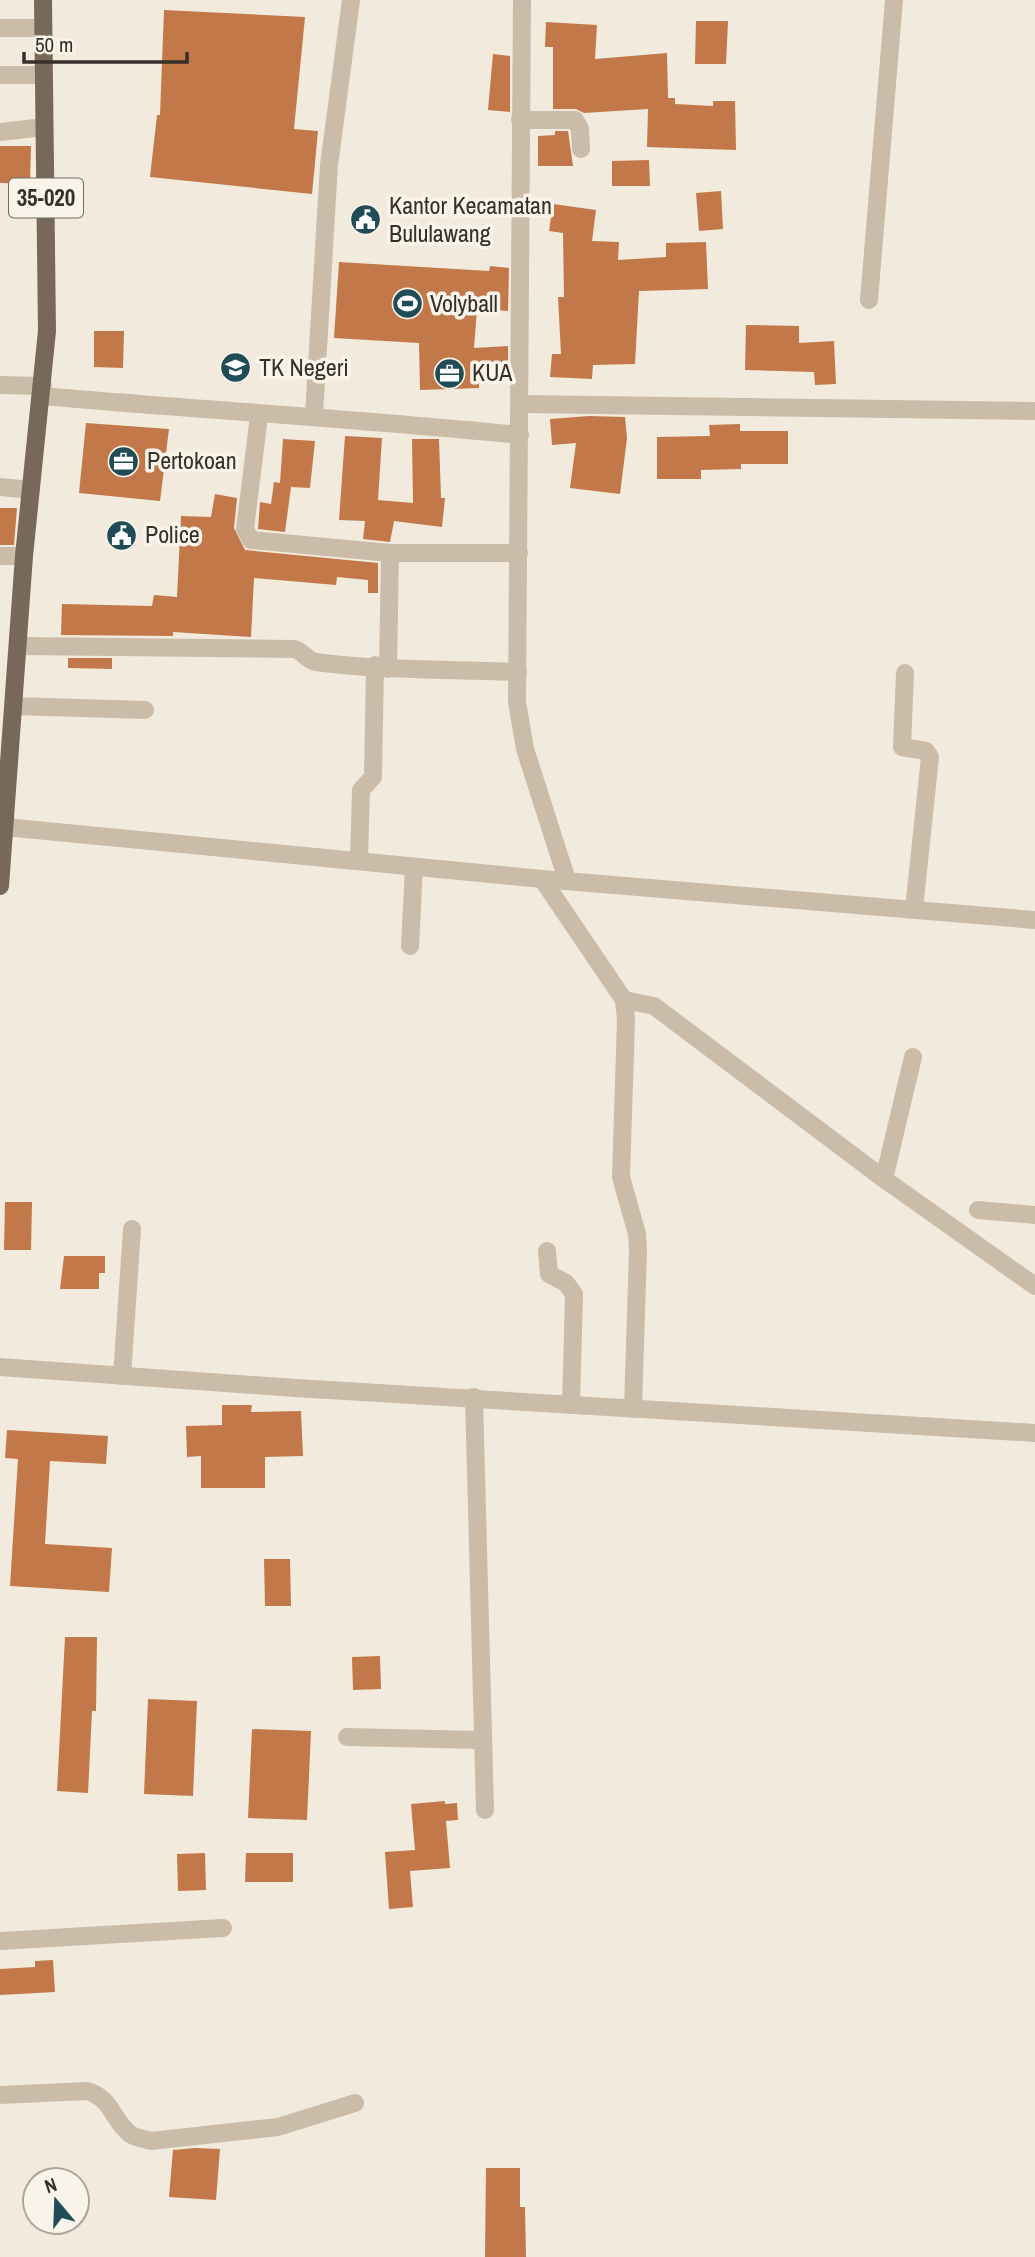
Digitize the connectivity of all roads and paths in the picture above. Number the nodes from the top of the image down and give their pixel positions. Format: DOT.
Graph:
graph roads {
  1 [pos="43,0"];
  2 [pos="351,0"];
  3 [pos="522,0"];
  4 [pos="894,0"];
  5 [pos="43,27"];
  6 [pos="0,28"];
  7 [pos="0,75"];
  8 [pos="44,75"];
  9 [pos="520,120"];
  10 [pos="44,127"];
  11 [pos="0,132"];
  12 [pos="580,149"];
  13 [pos="869,300"];
  14 [pos="0,385"];
  15 [pos="42,391"];
  16 [pos="521,404"];
  17 [pos="1035,411"];
  18 [pos="314,415"];
  19 [pos="259,416"];
  20 [pos="520,435"];
  21 [pos="0,487"];
  22 [pos="31,490"];
  23 [pos="390,553"];
  24 [pos="519,553"];
  25 [pos="0,556"];
  26 [pos="24,556"];
  27 [pos="19,646"];
  28 [pos="381,667"];
  29 [pos="519,672"];
  30 [pos="905,673"];
  31 [pos="14,706"];
  32 [pos="145,710"];
  33 [pos="4,796"];
  34 [pos="5,827"];
  35 [pos="359,860"];
  36 [pos="414,867"];
  37 [pos="542,879"];
  38 [pos="567,880"];
  39 [pos="0,886"];
  40 [pos="914,909"];
  41 [pos="1035,920"];
  42 [pos="410,946"];
  43 [pos="624,1000"];
  44 [pos="913,1057"];
  45 [pos="884,1179"];
  46 [pos="978,1210"];
  47 [pos="1035,1215"];
  48 [pos="132,1229"];
  49 [pos="547,1251"];
  50 [pos="1035,1286"];
  51 [pos="0,1367"];
  52 [pos="122,1376"];
  53 [pos="474,1397"];
  54 [pos="571,1405"];
  55 [pos="633,1409"];
  56 [pos="1035,1433"];
  57 [pos="347,1737"];
  58 [pos="481,1740"];
  59 [pos="485,1810"];
  60 [pos="223,1928"];
  61 [pos="0,1941"];
  62 [pos="0,2095"];
  63 [pos="355,2103"];
  1 -- 5 [label="main road, 35-020"];
  2 -- 18 [label="street"];
  3 -- 9 [label="street"];
  4 -- 13 [label="street"];
  5 -- 6 [label="street"];
  5 -- 8 [label="main road, 35-020"];
  7 -- 8 [label="street"];
  8 -- 10 [label="main road, 35-020"];
  9 -- 12 [label="street"];
  9 -- 16 [label="street"];
  10 -- 11 [label="street"];
  10 -- 15 [label="main road, 35-020"];
  14 -- 15 [label="street"];
  15 -- 19 [label="street"];
  15 -- 22 [label="main road, 35-020"];
  16 -- 17 [label="street"];
  16 -- 20 [label="street"];
  18 -- 19 [label="street"];
  18 -- 20 [label="street"];
  19 -- 23 [label="street"];
  20 -- 24 [label="street"];
  21 -- 22 [label="street"];
  22 -- 26 [label="main road, 35-020"];
  23 -- 24 [label="street"];
  23 -- 28 [label="street"];
  24 -- 29 [label="street"];
  25 -- 26 [label="street"];
  26 -- 27 [label="main road, 35-020"];
  27 -- 28 [label="street"];
  27 -- 31 [label="main road, 35-020"];
  28 -- 29 [label="street"];
  28 -- 35 [label="street"];
  29 -- 38 [label="street"];
  30 -- 40 [label="street"];
  31 -- 32 [label="street"];
  31 -- 33 [label="main road, 35-020"];
  33 -- 34 [label="main road, 35-020"];
  34 -- 35 [label="street"];
  34 -- 39 [label="main road, 35-020"];
  35 -- 36 [label="street"];
  36 -- 37 [label="street"];
  36 -- 42 [label="street"];
  37 -- 38 [label="street"];
  37 -- 43 [label="street"];
  38 -- 40 [label="street"];
  40 -- 41 [label="street"];
  43 -- 45 [label="street"];
  43 -- 55 [label="street"];
  44 -- 45 [label="street"];
  45 -- 50 [label="street"];
  46 -- 47 [label="street"];
  48 -- 52 [label="street"];
  49 -- 54 [label="street"];
  51 -- 52 [label="street"];
  52 -- 53 [label="street"];
  53 -- 54 [label="street"];
  53 -- 58 [label="street"];
  54 -- 55 [label="street"];
  55 -- 56 [label="street"];
  57 -- 58 [label="street"];
  58 -- 59 [label="street"];
  60 -- 61 [label="street"];
  62 -- 63 [label="street"];
}
